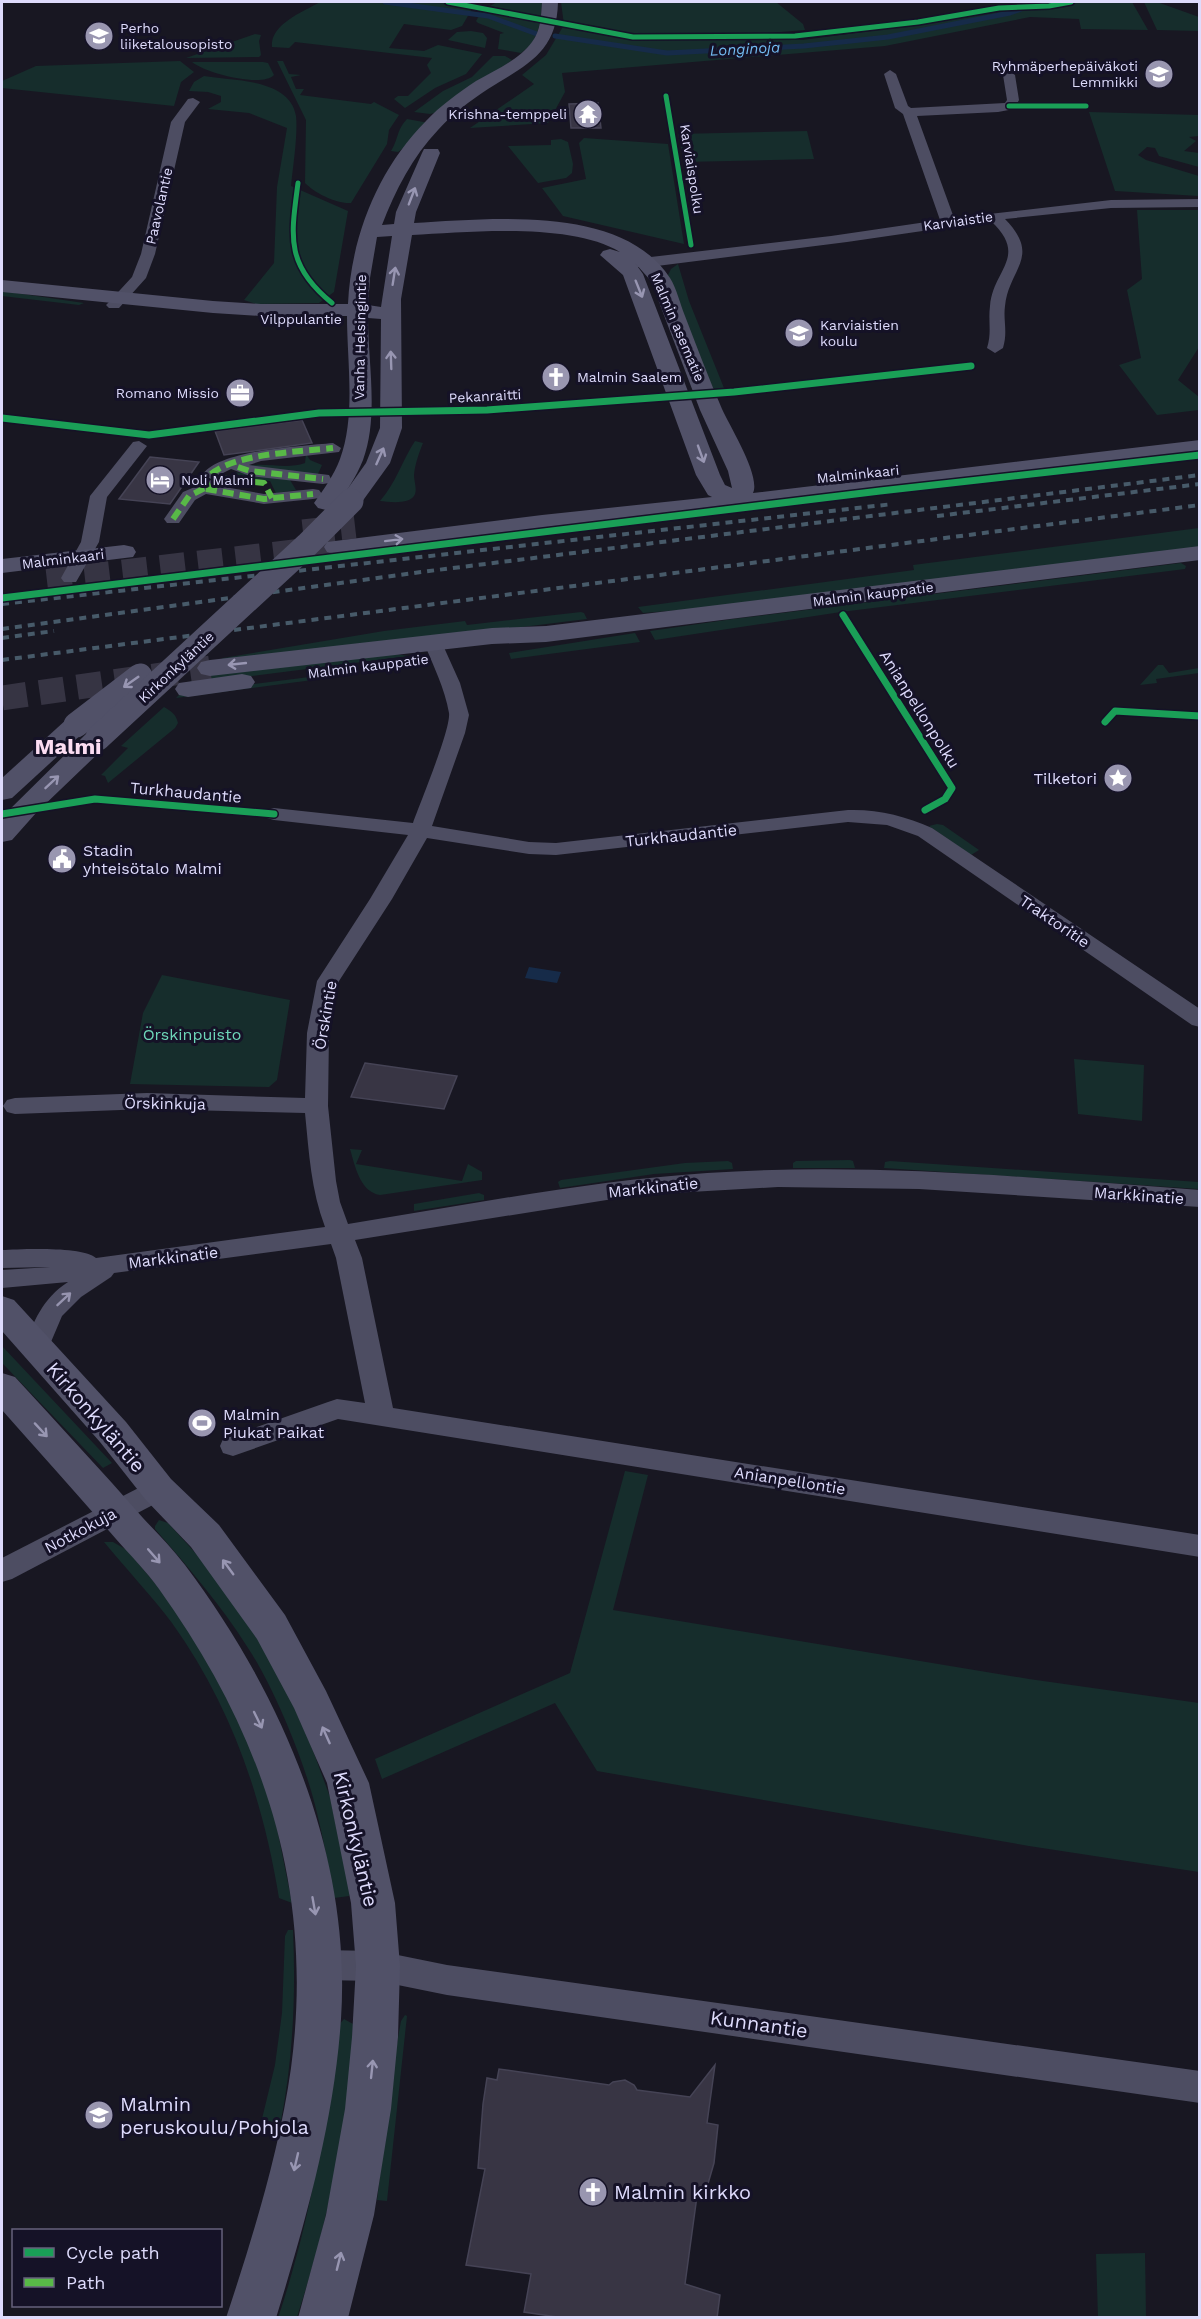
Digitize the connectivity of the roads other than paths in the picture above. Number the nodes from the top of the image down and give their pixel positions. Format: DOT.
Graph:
graph roads {
  1 [pos="550,15"];
  2 [pos="890,74"];
  3 [pos="503,75"];
  4 [pos="1010,75"];
  5 [pos="193,102"];
  6 [pos="909,112"];
  7 [pos="1200,203"];
  8 [pos="994,216"];
  9 [pos="948,222"];
  10 [pos="369,232"];
  11 [pos="402,232"];
  12 [pos="639,261"];
  13 [pos="2,286"];
  14 [pos="118,301"];
  15 [pos="358,315"];
  16 [pos="391,315"];
  17 [pos="994,348"];
  18 [pos="321,445"];
  19 [pos="139,446"];
  20 [pos="1200,447"];
  21 [pos="223,476"];
  22 [pos="323,479"];
  23 [pos="716,490"];
  24 [pos="741,494"];
  25 [pos="319,498"];
  26 [pos="351,501"];
  27 [pos="173,519"];
  28 [pos="355,526"];
  29 [pos="336,547"];
  30 [pos="124,552"];
  31 [pos="1200,554"];
  32 [pos="82,557"];
  33 [pos="2,566"];
  34 [pos="58,580"];
  35 [pos="2,586"];
  36 [pos="436,650"];
  37 [pos="210,668"];
  38 [pos="188,689"];
  39 [pos="2,792"];
  40 [pos="274,814"];
  41 [pos="908,824"];
  42 [pos="420,831"];
  43 [pos="2,834"];
  44 [pos="1200,1020"];
  45 [pos="15,1106"];
  46 [pos="316,1106"];
  47 [pos="1200,1199"];
  48 [pos="340,1234"];
  49 [pos="2,1259"];
  50 [pos="112,1264"];
  51 [pos="2,1279"];
  52 [pos="2,1309"];
  53 [pos="36,1349"];
  54 [pos="2,1387"];
  55 [pos="381,1415"];
  56 [pos="233,1446"];
  57 [pos="158,1489"];
  58 [pos="116,1512"];
  59 [pos="1200,1546"];
  60 [pos="2,1570"];
  61 [pos="319,1965"];
  62 [pos="378,1966"];
  63 [pos="1200,2087"];
  64 [pos="251,2318"];
  65 [pos="323,2318"];
  1 -- 3 [label="main road, Vanha Helsingintie"];
  2 -- 6 [label="street"];
  3 -- 10 [label="main road, Vanha Helsingintie"];
  11 -- 3 [label="main road, Vanha Helsingintie, one-way"];
  4 -- 6 [label="street"];
  5 -- 14 [label="street, Paavolantie"];
  6 -- 9 [label="street"];
  7 -- 8 [label="street, Karviaistie"];
  8 -- 9 [label="street, Karviaistie"];
  8 -- 17 [label="street"];
  9 -- 12 [label="street, Karviaistie"];
  10 -- 11 [label="main road"];
  10 -- 15 [label="main road, Vanha Helsingintie"];
  11 -- 12 [label="main road"];
  16 -- 11 [label="main road, Vanha Helsingintie, one-way"];
  12 -- 23 [label="main road, Malmin asematie, one-way"];
  12 -- 24 [label="main road, Malmin asematie"];
  13 -- 14 [label="main road, Vilppulantie"];
  14 -- 15 [label="main road, Vilppulantie"];
  15 -- 16 [label="main road, Vilppulantie"];
  15 -- 25 [label="main road, Vanha Helsingintie"];
  26 -- 16 [label="main road, Vanha Helsingintie, one-way"];
  18 -- 21 [label="street"];
  19 -- 32 [label="street"];
  20 -- 24 [label="main road, Malminkaari"];
  21 -- 22 [label="street"];
  21 -- 25 [label="street"];
  21 -- 27 [label="street"];
  23 -- 24 [label="main road"];
  23 -- 28 [label="main road"];
  29 -- 24 [label="main road, Malminkaari, one-way"];
  25 -- 39 [label="main road, Kirkonkyläntie, one-way, bridge"];
  43 -- 26 [label="main road, Kirkonkyläntie, one-way, bridge"];
  30 -- 32 [label="main road, Malminkaari"];
  31 -- 36 [label="main road, Malmin kauppatie"];
  32 -- 33 [label="main road, Malminkaari"];
  32 -- 34 [label="street"];
  34 -- 35 [label="main road, Malminkaari"];
  36 -- 37 [label="main road, Malmin kauppatie, one-way"];
  36 -- 38 [label="main road, Malmin kauppatie"];
  36 -- 42 [label="street, Örskintie"];
  40 -- 42 [label="street, Turkhaudantie"];
  41 -- 42 [label="street, Turkhaudantie"];
  41 -- 44 [label="street, Traktoritie"];
  42 -- 46 [label="street, Örskintie"];
  45 -- 46 [label="street, Örskinkuja"];
  46 -- 48 [label="street, Örskintie"];
  47 -- 48 [label="street, Markkinatie"];
  48 -- 50 [label="street, Markkinatie"];
  48 -- 55 [label="street, Örskintie"];
  49 -- 50 [label="street, Markkinatie"];
  50 -- 51 [label="street, Markkinatie"];
  53 -- 50 [label="street, Kirkonkyläntie, one-way"];
  52 -- 53 [label="main road, Kirkonkyläntie"];
  53 -- 57 [label="main road, Kirkonkyläntie"];
  54 -- 58 [label="main road, one-way"];
  55 -- 56 [label="street, Anianpellontie"];
  55 -- 59 [label="street, Anianpellontie"];
  57 -- 58 [label="street, Notkokuja"];
  62 -- 57 [label="main road, Kirkonkyläntie, one-way"];
  58 -- 60 [label="street, Notkokuja"];
  58 -- 61 [label="main road, one-way"];
  61 -- 62 [label="street, Kunnantie"];
  61 -- 64 [label="main road, one-way"];
  62 -- 63 [label="street, Kunnantie"];
  65 -- 62 [label="main road, Kirkonkyläntie, one-way"];
}
